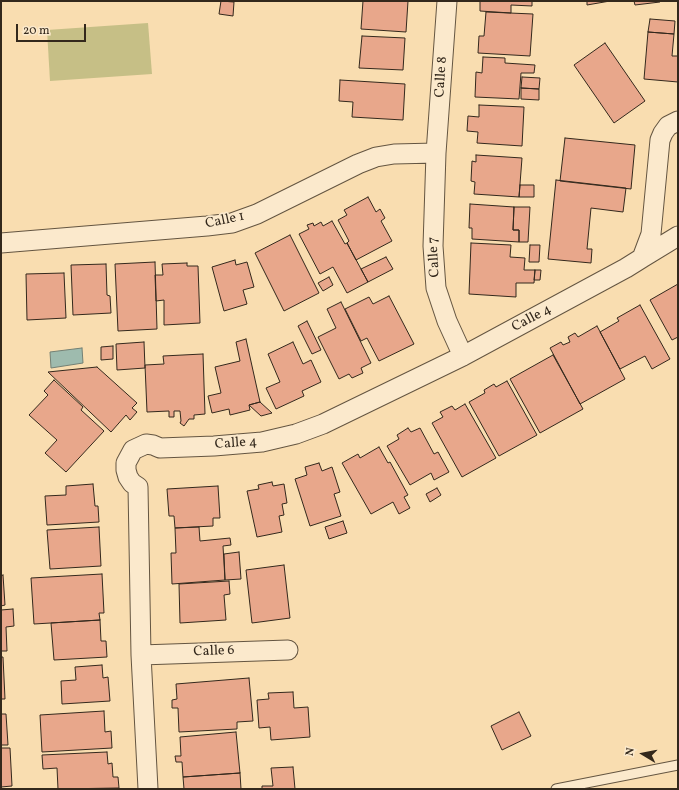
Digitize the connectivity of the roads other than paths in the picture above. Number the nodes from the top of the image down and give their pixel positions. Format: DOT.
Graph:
graph roads {
  1 [pos="447,1"];
  2 [pos="678,121"];
  3 [pos="436,153"];
  4 [pos="678,236"];
  5 [pos="1,243"];
  6 [pos="642,258"];
  7 [pos="463,356"];
  8 [pos="288,650"];
  9 [pos="141,655"];
  10 [pos="678,765"];
  11 [pos="148,789"];
  12 [pos="556,789"];
  1 -- 3 [label="street, Calle 8"];
  2 -- 6 [label="street"];
  3 -- 5 [label="street, Calle 1"];
  3 -- 7 [label="street, Calle 7"];
  4 -- 6 [label="street, Calle 4"];
  6 -- 7 [label="street, Calle 4"];
  7 -- 9 [label="street, Calle 4"];
  8 -- 9 [label="street, Calle 6"];
  9 -- 11 [label="street, Calle 4"];
  10 -- 12 [label="lane"];
}
